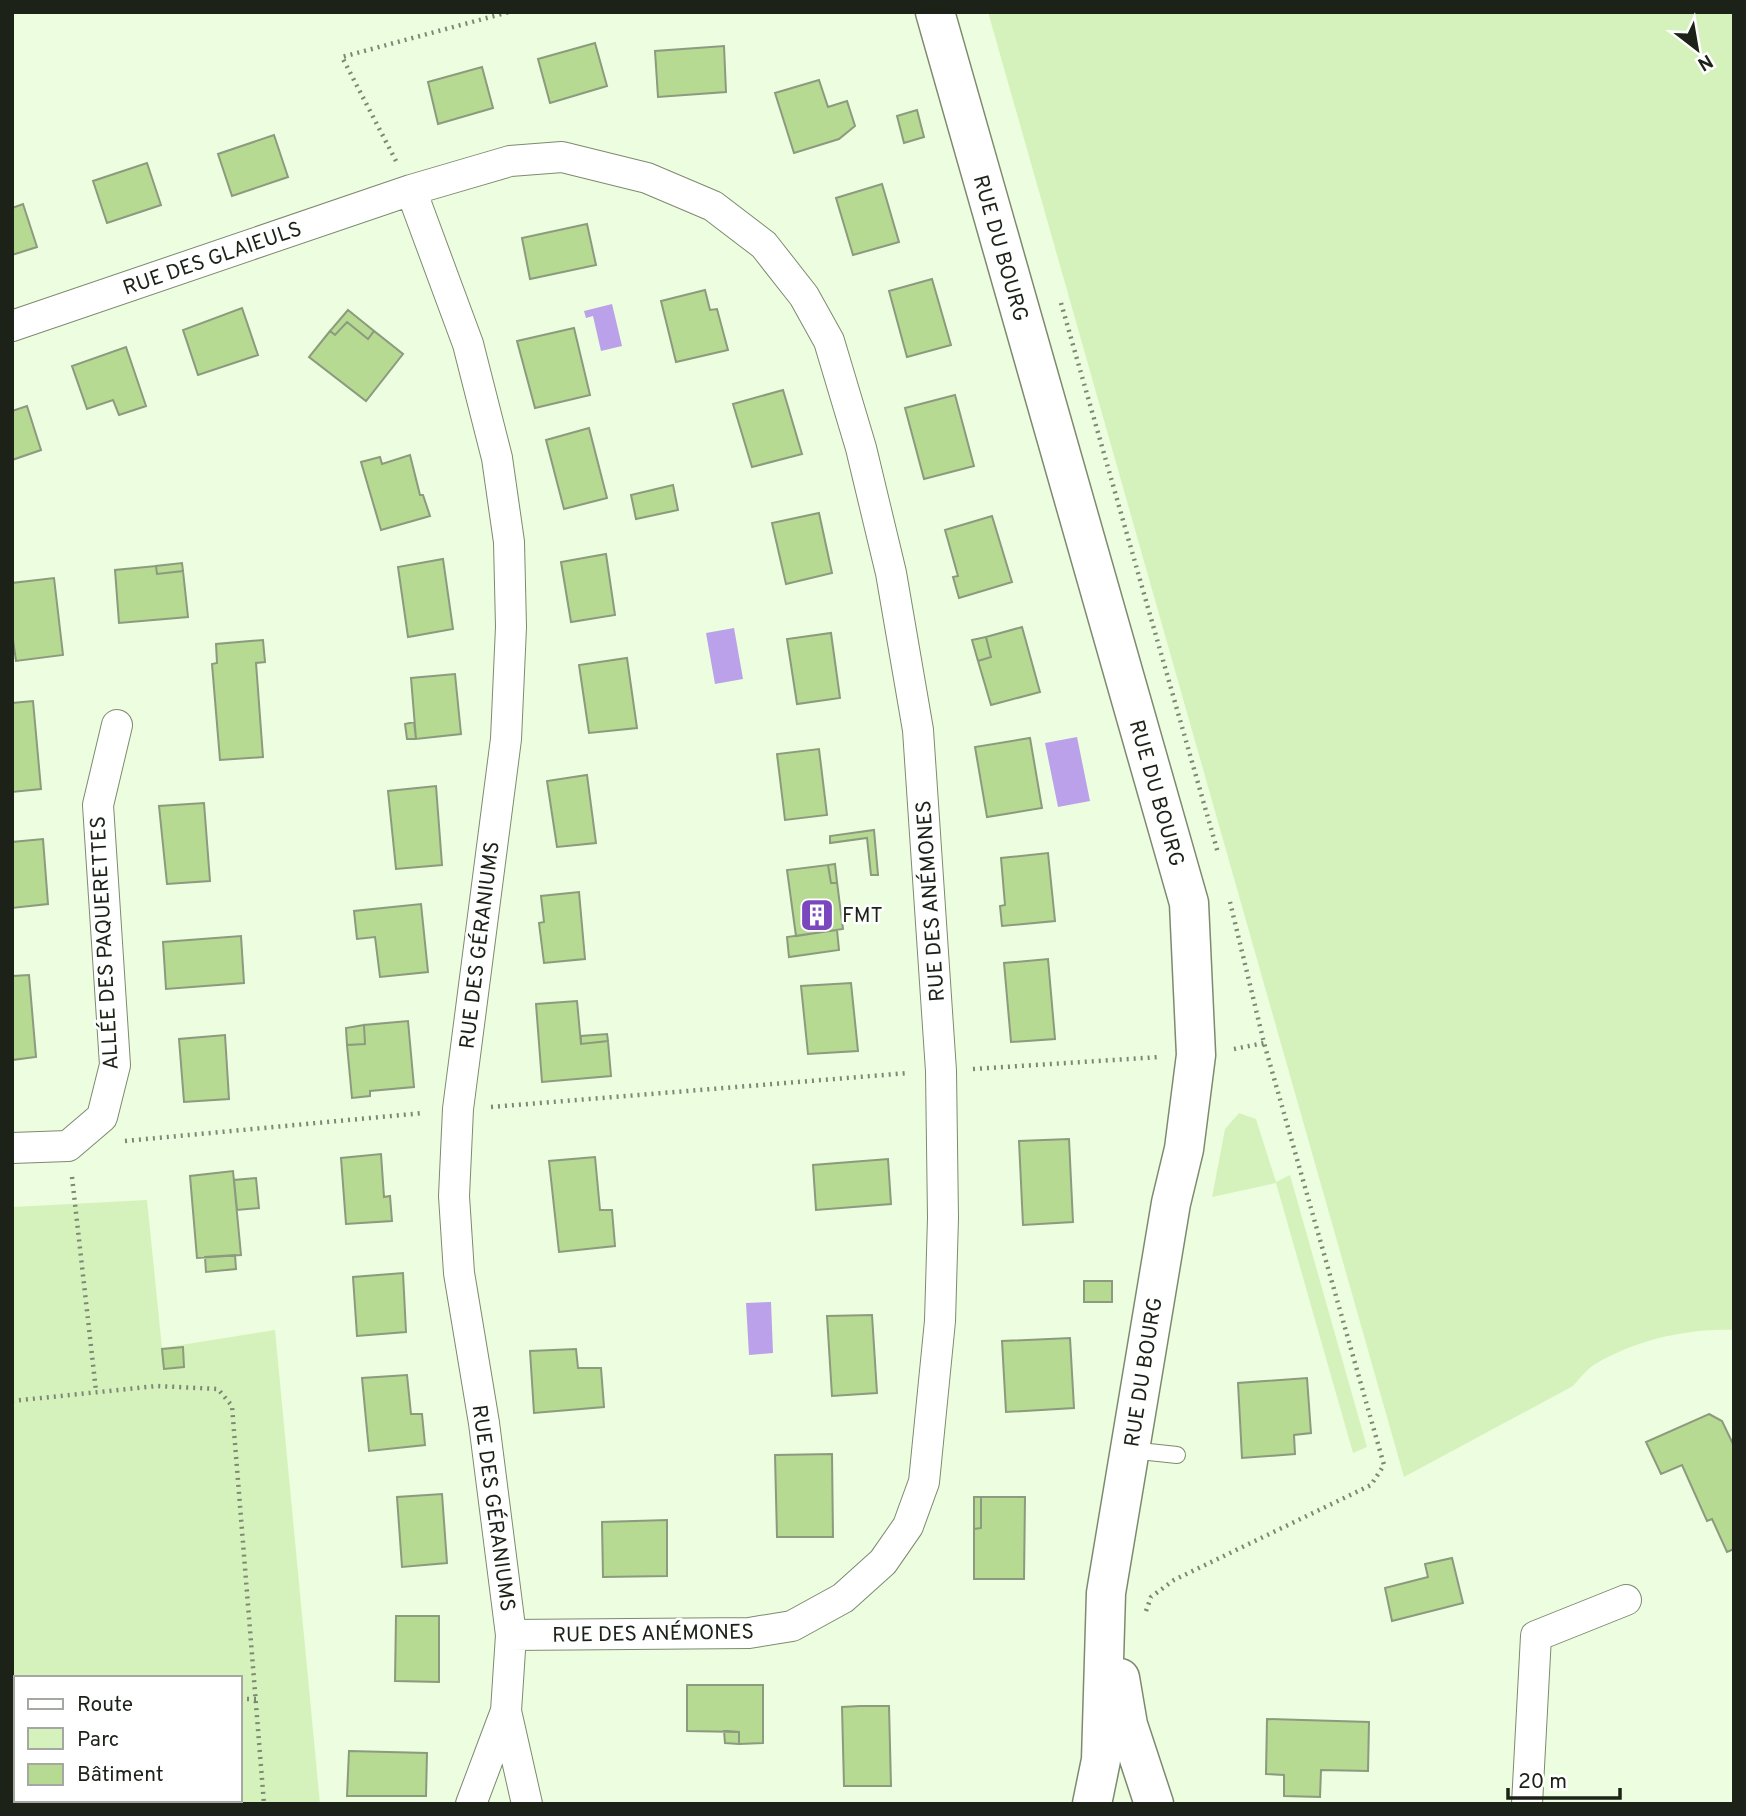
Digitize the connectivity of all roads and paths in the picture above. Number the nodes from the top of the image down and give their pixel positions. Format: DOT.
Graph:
graph roads {
  1 [pos="509,12"];
  2 [pos="935,12"];
  3 [pos="411,190"];
  4 [pos="12,326"];
  5 [pos="117,725"];
  6 [pos="1264,1043"];
  7 [pos="1196,1055"];
  8 [pos="941,1071"];
  9 [pos="458,1110"];
  10 [pos="68,1146"];
  11 [pos="12,1148"];
  12 [pos="96,1391"];
  13 [pos="12,1401"];
  14 [pos="1130,1450"];
  15 [pos="1177,1455"];
  16 [pos="1106,1593"];
  17 [pos="1626,1600"];
  18 [pos="511,1635"];
  19 [pos="242,1699"];
  20 [pos="256,1699"];
  21 [pos="506,1711"];
  22 [pos="264,1804"];
  23 [pos="471,1804"];
  24 [pos="527,1804"];
  25 [pos="1092,1804"];
  26 [pos="1154,1804"];
  27 [pos="1527,1804"];
  1 -- 3 [label="path"];
  2 -- 7 [label="street, RUE DU BOURG"];
  3 -- 4 [label="street, RUE DES GLAIEULS"];
  3 -- 8 [label="street, RUE DES ANÉMONES"];
  3 -- 9 [label="street, RUE DES GÉRANIUMS"];
  5 -- 10 [label="street, ALLÉE DES PAQUERETTES"];
  6 -- 7 [label="path"];
  7 -- 8 [label="path"];
  7 -- 14 [label="street, RUE DU BOURG"];
  8 -- 9 [label="path"];
  8 -- 18 [label="street, RUE DES ANÉMONES"];
  9 -- 10 [label="path"];
  9 -- 18 [label="street, RUE DES GÉRANIUMS"];
  10 -- 11 [label="street"];
  10 -- 12 [label="path"];
  12 -- 13 [label="path"];
  12 -- 20 [label="path"];
  14 -- 15 [label="lane"];
  14 -- 16 [label="street, RUE DU BOURG"];
  16 -- 25 [label="street, RUE DU BOURG"];
  16 -- 26 [label="street, RUE DU BOURG"];
  17 -- 27 [label="street"];
  18 -- 21 [label="street, RUE DES GÉRANIUMS"];
  19 -- 20 [label="path"];
  20 -- 22 [label="path"];
  21 -- 23 [label="street, RUE DES GÉRANIUMS"];
  21 -- 24 [label="street, RUE DES GÉRANIUMS"];
}
